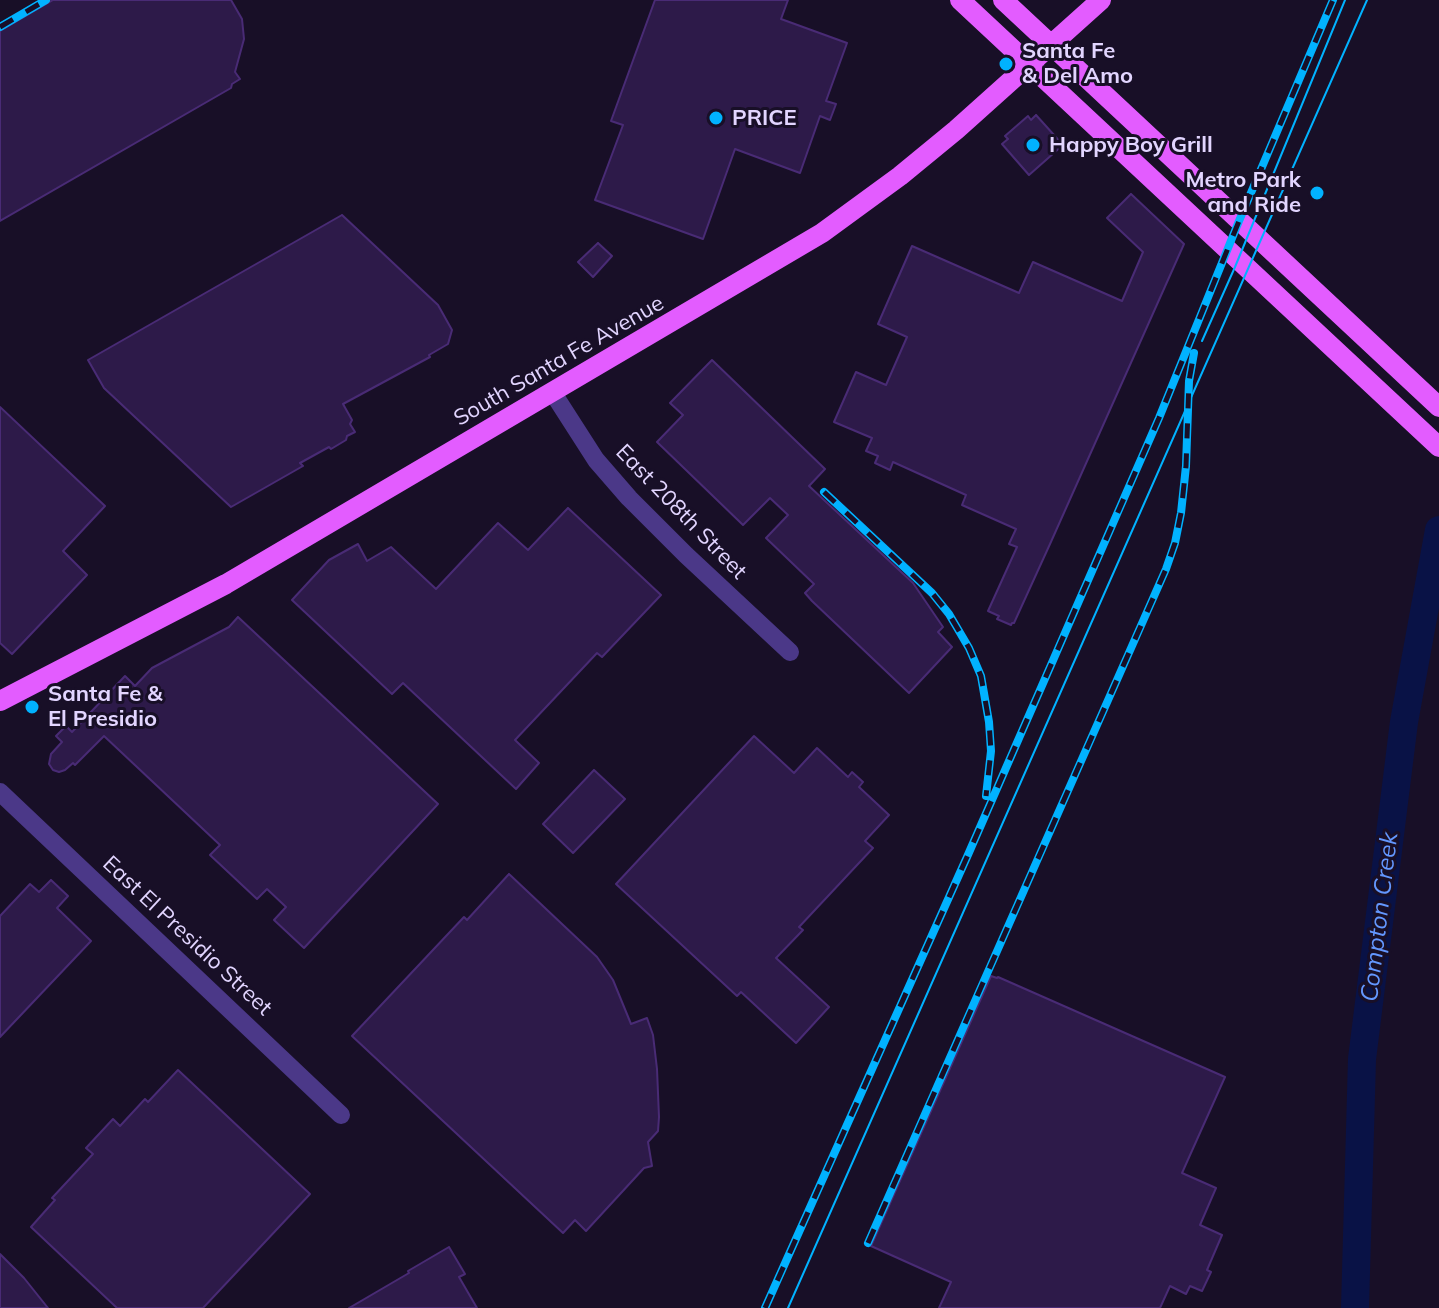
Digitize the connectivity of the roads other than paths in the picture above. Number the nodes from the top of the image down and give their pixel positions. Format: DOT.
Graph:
graph roads {
  1 [pos="960,0"];
  2 [pos="1003,0"];
  3 [pos="1101,0"];
  4 [pos="1051,46"];
  5 [pos="1030,65"];
  6 [pos="553,393"];
  7 [pos="1439,407"];
  8 [pos="1439,447"];
  9 [pos="790,652"];
  10 [pos="0,701"];
  11 [pos="0,792"];
  12 [pos="341,1115"];
  1 -- 5 [label="main road"];
  2 -- 4 [label="main road"];
  3 -- 4 [label="main road, South Santa Fe Avenue"];
  4 -- 5 [label="main road, South Santa Fe Avenue"];
  4 -- 7 [label="main road"];
  5 -- 6 [label="main road, South Santa Fe Avenue"];
  5 -- 8 [label="main road"];
  6 -- 9 [label="street, East 208th Street"];
  6 -- 10 [label="main road, South Santa Fe Avenue"];
  11 -- 12 [label="street, East El Presidio Street"];
}
